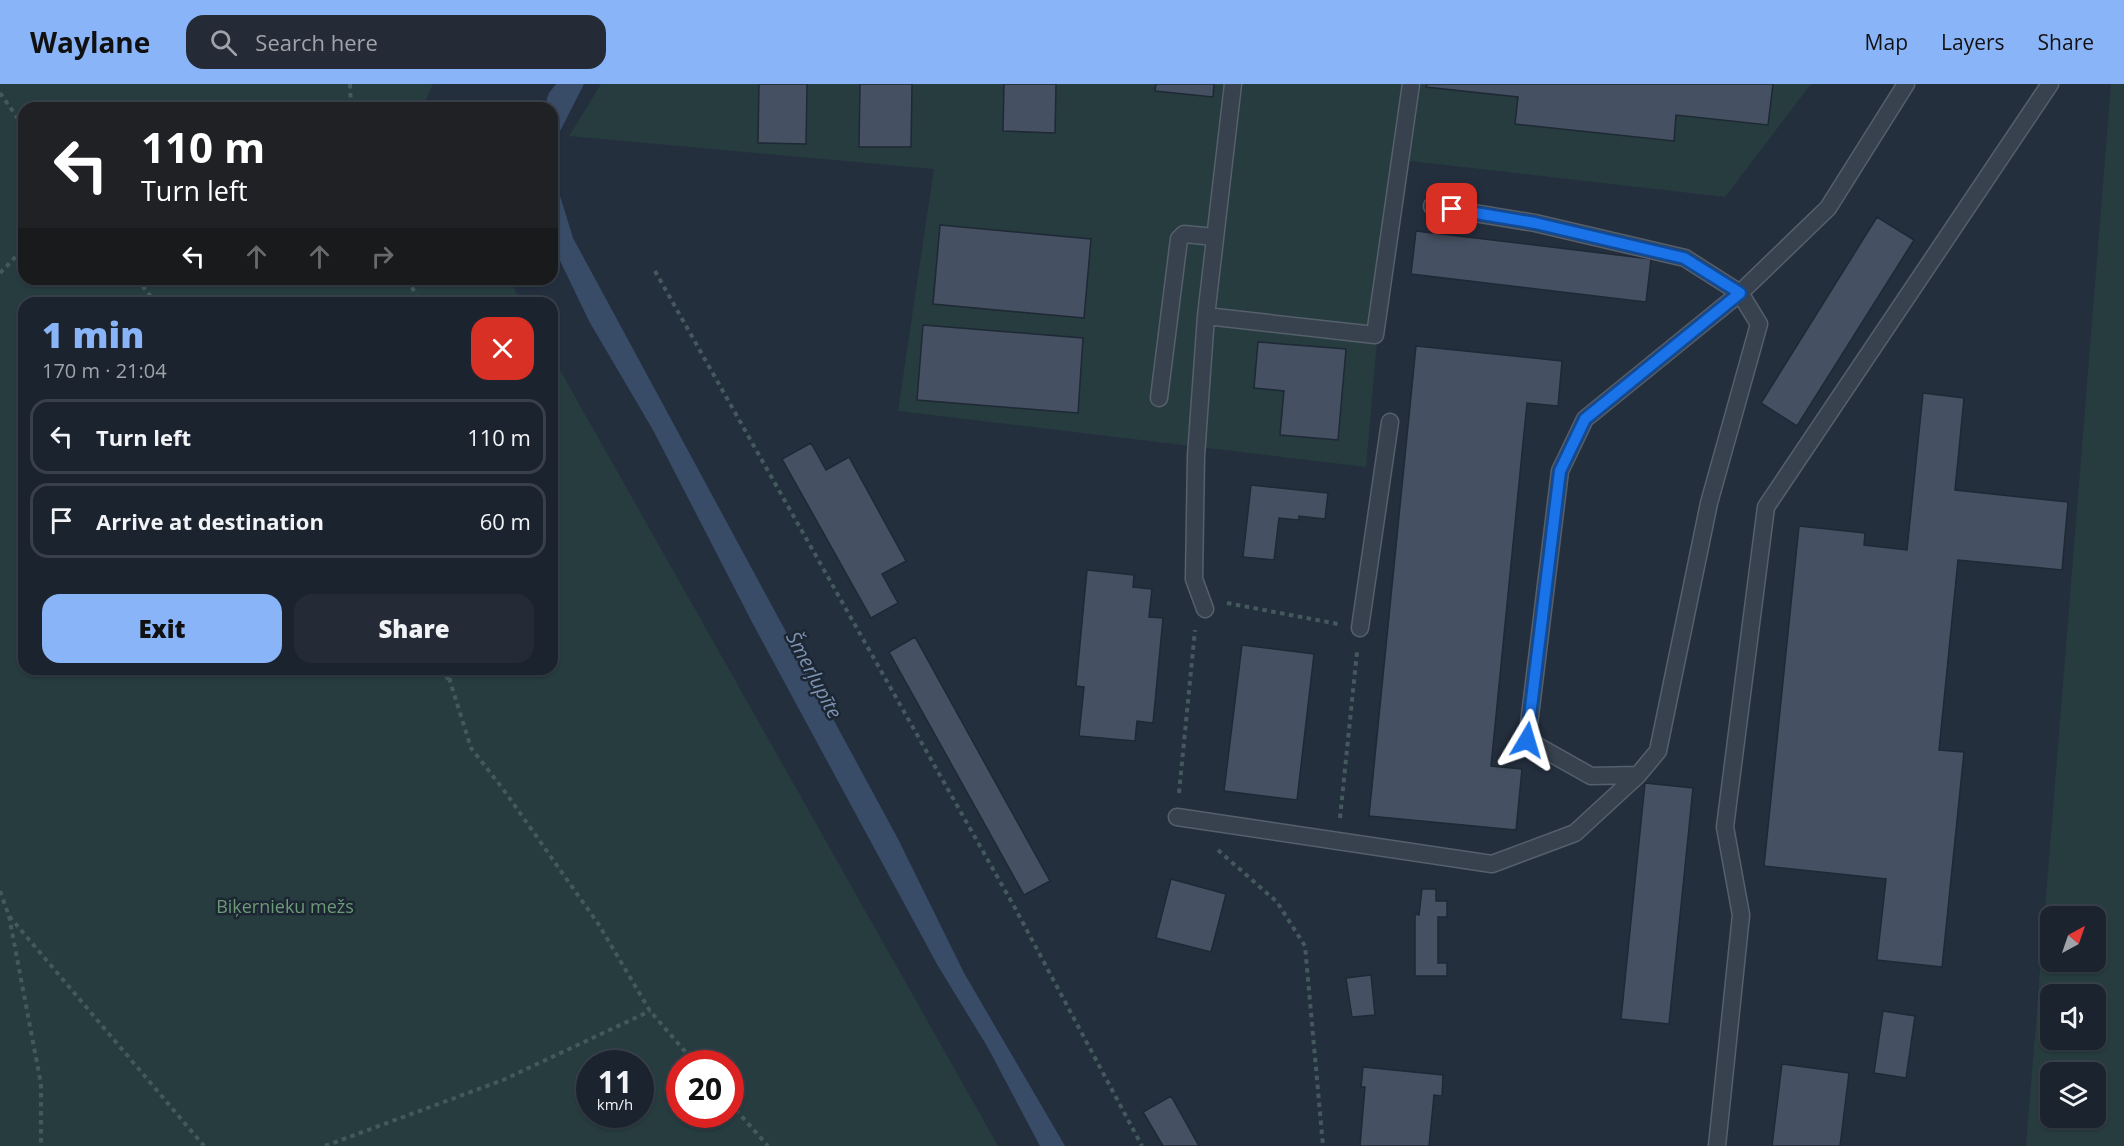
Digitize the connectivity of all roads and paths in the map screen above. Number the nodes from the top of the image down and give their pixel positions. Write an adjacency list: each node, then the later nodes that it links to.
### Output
1 (350, 84): 7 (path)
2 (1233, 84): 10 (lane)
3 (1411, 84): 17 (lane)
4 (1906, 84): 15 (lane)
5 (2050, 84): 40 (lane)
6 (0, 93): 8 (path)
7 (351, 102)
8 (18, 118)
9 (1432, 206): 15 (lane)
10 (1215, 237): 17 (lane); 18 (lane)
11 (18, 254): 13 (path)
12 (655, 272): 38 (path)
13 (0, 273)
14 (142, 285): 16 (path)
15 (1740, 293): 25 (lane); 25 (lane)
16 (151, 297)
17 (1206, 316): 20 (lane)
18 (1159, 398)
19 (1390, 422): 21 (lane)
20 (1205, 609): 21 (path); 26 (path)
21 (1360, 628): 27 (path)
22 (445, 675): 24 (path)
23 (450, 675): 24 (path)
24 (450, 681): 31 (path)
25 (1638, 775): 27 (lane)
26 (1177, 817): 27 (lane)
27 (1337, 840)
28 (1210, 844): 39 (path)
29 (0, 891): 30 (path)
30 (9, 916): 34 (path); 35 (path)
31 (650, 1011): 32 (path); 36 (path)
32 (684, 1050)
33 (744, 1119): 37 (path)
34 (41, 1146)
35 (204, 1146)
36 (325, 1146)
37 (768, 1146)
38 (1142, 1146)
39 (1323, 1146)
40 (1717, 1146)

